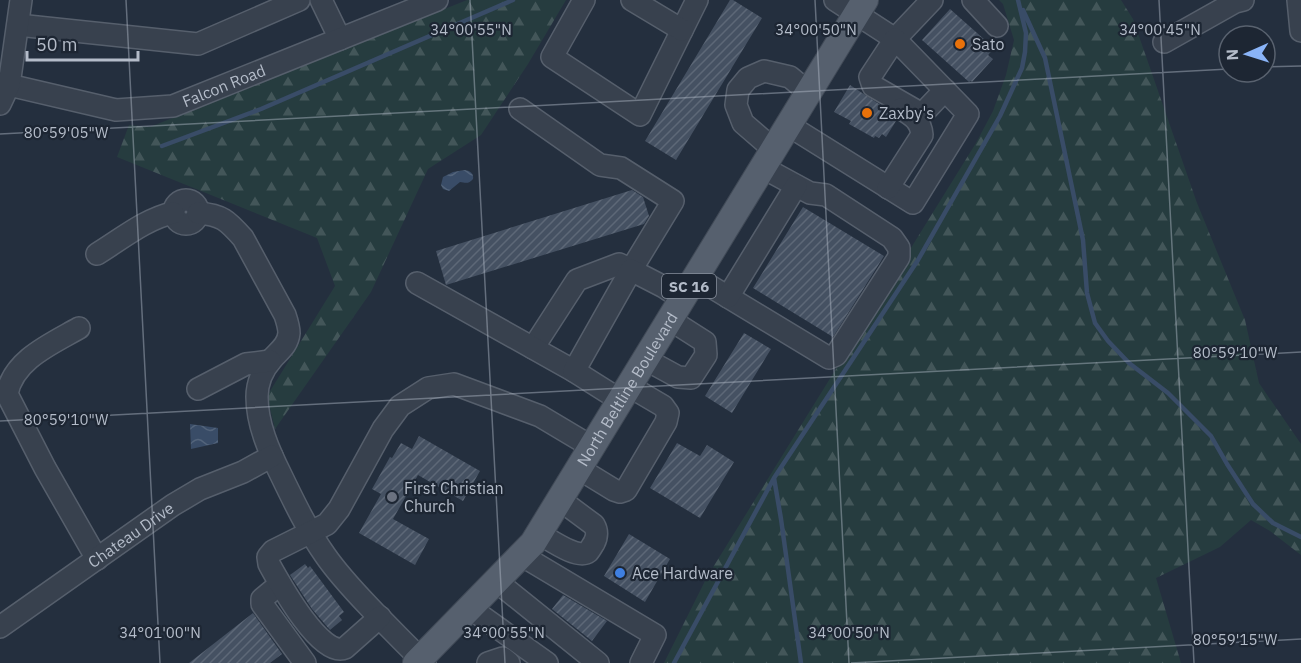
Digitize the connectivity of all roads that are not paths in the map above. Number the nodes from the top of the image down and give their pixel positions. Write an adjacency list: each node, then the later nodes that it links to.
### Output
1 (21, 0): 13 (street)
2 (299, 0): 13 (street)
3 (321, 0): 17 (street)
4 (437, 0): 17 (street, Falcon Road)
5 (584, 0): 15 (street)
6 (633, 0): 15 (street)
7 (697, 0): 15 (street)
8 (932, 0): 18 (street)
9 (973, 0): 14 (street)
10 (1243, 0): 19 (street)
11 (1298, 0): 16 (street)
12 (852, 5): 18 (street); 23 (main road, North Beltline Boulevard / SC 16)
13 (18, 25): 22 (street)
14 (997, 26)
15 (682, 30)
16 (1301, 31)
17 (340, 39): 22 (street, Falcon Road)
18 (895, 39): 20 (street); 21 (street)
19 (1164, 42)
20 (870, 77): 21 (street); 28 (street)
21 (945, 90): 28 (street)
22 (3, 91)
23 (808, 92): 25 (main road, North Beltline Boulevard / SC 16); 26 (street)
24 (520, 109): 30 (street)
25 (788, 125): 26 (main road, North Beltline Boulevard / SC 16); 28 (street)
26 (767, 158): 27 (street); 31 (main road, North Beltline Boulevard / SC 16)
27 (796, 186): 33 (street); 33 (street)
28 (888, 188)
29 (97, 254): 38 (street)
30 (631, 270): 34 (street); 36 (street); 39 (street)
31 (695, 277): 33 (street); 34 (main road, North Beltline Boulevard / SC 16)
32 (417, 283): 36 (street)
33 (728, 297)
34 (675, 309): 37 (main road, North Beltline Boulevard / SC 16); 37 (street)
35 (79, 328): 42 (street)
36 (533, 348): 39 (street)
37 (645, 358): 41 (main road, North Beltline Boulevard / SC 16)
38 (270, 361): 40 (street); 43 (street)
39 (574, 371): 41 (street)
40 (198, 389)
41 (624, 393): 44 (main road, North Beltline Boulevard / SC 16); 44 (street)
42 (4, 396): 49 (street)
43 (272, 456): 46 (street); 49 (street, Chateau Drive)
44 (585, 458): 45 (main road, North Beltline Boulevard / SC 16); 46 (street)
45 (559, 499): 47 (main road, North Beltline Boulevard / SC 16); 47 (street)
46 (310, 531): 51 (street); 53 (street)
47 (538, 533): 48 (main road, North Beltline Boulevard / SC 16)
48 (521, 555): 50 (main road, North Beltline Boulevard / SC 16); 61 (street)
49 (96, 559): 54 (street, Chateau Drive)
50 (496, 581): 52 (main road, North Beltline Boulevard / SC 16); 60 (street)
51 (280, 584): 53 (street); 56 (street)
52 (470, 608): 55 (main road, North Beltline Boulevard / SC 16); 59 (street)
53 (380, 617): 55 (street)
54 (0, 627)
55 (420, 662)
56 (305, 663)
57 (488, 663): 58 (street)
58 (509, 663)
59 (548, 663)
60 (598, 663)
61 (641, 663)

